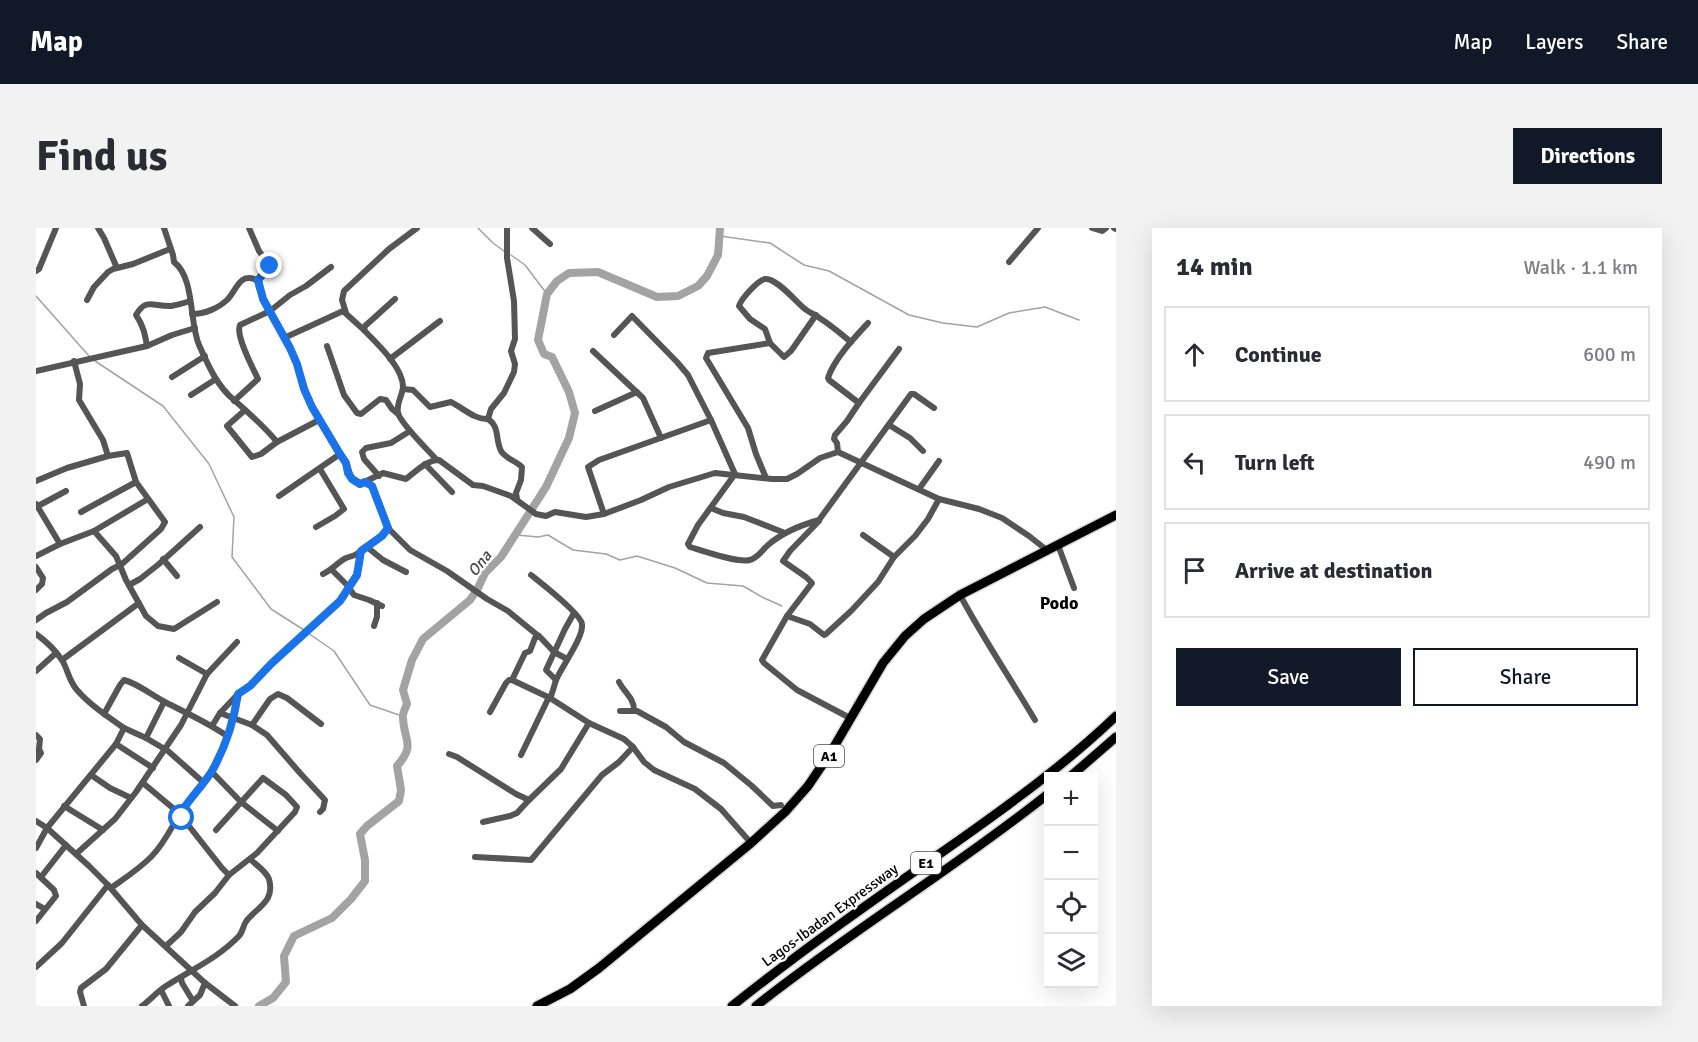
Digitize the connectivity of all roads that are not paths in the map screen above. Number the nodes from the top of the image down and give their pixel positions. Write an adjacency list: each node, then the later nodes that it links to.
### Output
1 (56, 228): 14 (street)
2 (98, 228): 17 (street)
3 (164, 228): 13 (street)
4 (249, 228): 19 (street)
5 (417, 228): 24 (street)
6 (507, 228): 54 (street)
7 (532, 228): 11 (street)
8 (1038, 228): 15 (street)
9 (1092, 228): 10 (street)
10 (1106, 228)
11 (550, 244)
12 (36, 249): 14 (street)
13 (170, 249): 17 (street); 22 (street)
14 (44, 254): 18 (street)
15 (1009, 262)
16 (332, 267): 23 (street)
17 (117, 268): 21 (street)
18 (36, 271)
19 (258, 280): 23 (street); 25 (street)
20 (395, 299): 30 (street)
21 (87, 300)
22 (190, 301): 25 (street); 35 (street)
23 (270, 311): 32 (street); 48 (street)
24 (346, 313): 30 (street); 32 (street)
25 (192, 314): 29 (street)
26 (816, 315): 33 (street); 34 (street); 34 (street)
27 (440, 321): 40 (street)
28 (868, 322): 33 (street)
29 (195, 328): 35 (street); 39 (street)
30 (364, 330): 40 (street)
31 (614, 335): 56 (street)
32 (284, 338): 55 (street)
33 (851, 342): 49 (street)
34 (770, 343): 72 (street)
35 (147, 346): 41 (street)
36 (327, 346): 53 (street)
37 (899, 349): 49 (street)
38 (593, 351): 46 (street)
39 (205, 356): 43 (street); 44 (street)
40 (390, 359): 45 (street)
41 (74, 361): 42 (street); 64 (street)
42 (36, 371)
43 (172, 377)
44 (216, 379): 47 (street); 48 (street)
45 (403, 389): 53 (street); 54 (street)
46 (637, 392): 52 (street); 59 (street)
47 (191, 395)
48 (234, 401): 51 (street)
49 (859, 404): 61 (street)
50 (934, 408): 57 (street)
51 (245, 410): 60 (street); 60 (street)
52 (595, 411)
53 (398, 414): 58 (street)
54 (488, 419): 83 (street)
55 (319, 420): 60 (street); 63 (street)
56 (711, 420): 59 (street); 70 (street)
57 (889, 424): 62 (street); 67 (street)
58 (410, 431): 65 (street); 71 (street)
59 (661, 438): 87 (street)
60 (277, 442)
61 (838, 452): 67 (street); 72 (street)
62 (923, 452)
63 (340, 454): 69 (street); 75 (street)
64 (108, 456): 73 (street); 74 (street)
65 (436, 459): 68 (street); 83 (street)
66 (939, 461): 77 (street)
67 (860, 463): 77 (street); 89 (street)
68 (425, 464): 71 (street); 79 (street)
69 (320, 469): 80 (street); 91 (street)
70 (735, 474): 72 (street); 85 (street); 87 (street)
71 (380, 475): 75 (street); 76 (street)
72 (766, 478)
73 (36, 482)
74 (136, 482): 81 (street); 86 (street)
75 (365, 482): 76 (street)
76 (372, 486): 92 (street)
77 (918, 489): 82 (street)
78 (66, 491): 84 (street)
79 (452, 492)
80 (279, 496)
81 (148, 499): 93 (street); 103 (street)
82 (939, 499): 99 (street); 101 (street)
83 (517, 500): 87 (street)
84 (37, 505): 96 (street)
85 (711, 508): 94 (street); 94 (street)
86 (81, 512)
87 (604, 514)
88 (1116, 515): 97 (highway, A1)
89 (819, 520): 94 (street); 118 (street)
90 (200, 526): 102 (street)
91 (316, 527)
92 (388, 528): 98 (street); 122 (street)
93 (94, 531): 96 (street); 103 (street)
94 (785, 533)
95 (863, 535): 101 (street)
96 (60, 544): 100 (street)
97 (1058, 545): 99 (highway, A1); 112 (street)
98 (364, 549): 105 (street); 106 (street); 111 (street)
99 (1048, 551): 114 (highway, A1)
100 (36, 556)
101 (894, 557): 118 (street)
102 (163, 559): 109 (street); 110 (street)
103 (120, 565): 110 (street); 119 (street)
104 (36, 567): 113 (street)
105 (332, 570): 107 (street); 111 (street)
106 (406, 572)
107 (323, 574)
108 (531, 575): 117 (street)
109 (177, 576)
110 (129, 585): 116 (street)
111 (348, 588): 120 (street); 134 (street)
112 (1074, 588)
113 (36, 590)
114 (960, 595): 145 (highway, A1); 146 (street)
115 (217, 602): 116 (street)
116 (139, 603): 128 (street)
117 (574, 613): 124 (street); 127 (street)
118 (787, 616): 145 (street)
119 (36, 620)
120 (374, 626)
121 (36, 634): 125 (street)
122 (539, 636): 124 (street); 131 (street)
123 (237, 642): 130 (street)
124 (554, 652): 127 (street); 132 (street)
125 (56, 653): 128 (street); 129 (street)
126 (179, 658): 130 (street)
127 (567, 659): 132 (street)
128 (62, 660): 142 (street)
129 (36, 671)
130 (207, 674): 139 (street)
131 (512, 680): 135 (street); 140 (street)
132 (556, 680): 135 (street)
133 (619, 682): 137 (street)
134 (238, 694): 141 (street); 144 (street)
135 (550, 697): 147 (street); 161 (street)
136 (164, 702): 139 (street); 142 (street); 155 (street)
137 (634, 710): 138 (street); 173 (street)
138 (620, 711)
139 (186, 712): 150 (street); 158 (street)
140 (490, 712)
141 (220, 713): 144 (street); 150 (street)
142 (104, 714): 151 (street)
143 (1116, 716): 208 (highway, Lagos-Ibadan Expressway / E1)
144 (233, 718): 149 (street); 153 (street)
145 (850, 718): 183 (highway, A1)
146 (1035, 720)
147 (589, 723): 157 (street); 171 (street)
148 (321, 724): 149 (street)
149 (252, 725): 175 (street)
150 (212, 726): 153 (street)
151 (124, 728): 155 (street); 156 (street)
152 (36, 735): 159 (street)
153 (226, 736): 164 (street)
154 (1116, 737): 165 (highway)
155 (146, 738): 158 (street)
156 (116, 744): 163 (street); 166 (street)
157 (633, 747): 183 (street); 187 (street)
158 (165, 750): 163 (street); 167 (street)
159 (37, 751): 162 (street)
160 (449, 754): 171 (street)
161 (521, 755)
162 (36, 760)
163 (153, 768): 168 (street)
164 (211, 771): 167 (street); 172 (street)
165 (1077, 772)
166 (91, 775): 170 (street); 174 (street)
167 (203, 782): 176 (street)
168 (142, 783): 170 (street); 176 (street)
169 (1044, 797): 209 (highway, Lagos-Ibadan Expressway / E1)
170 (131, 798): 180 (street)
171 (529, 800): 178 (street)
172 (240, 802): 181 (street); 182 (street); 182 (street)
173 (781, 805)
174 (64, 806): 179 (street); 180 (street)
175 (320, 812)
176 (179, 815): 190 (street); 191 (street)
177 (36, 821): 179 (street)
178 (483, 822)
179 (47, 828): 184 (street); 185 (street)
180 (103, 830): 186 (street)
181 (216, 830)
182 (278, 831): 188 (street)
183 (751, 843): 207 (highway, A1)
184 (66, 845): 186 (street); 189 (street)
185 (36, 848)
186 (76, 854): 191 (street)
187 (475, 856)
188 (250, 859): 190 (street); 198 (street)
189 (39, 875): 193 (street)
190 (229, 875): 196 (street)
191 (110, 886): 195 (street); 197 (street)
192 (36, 904): 193 (street)
193 (45, 909): 194 (street)
194 (36, 921)
195 (142, 925): 196 (street); 203 (street)
196 (166, 946): 198 (street)
197 (36, 967)
198 (193, 972): 199 (street); 200 (street)
199 (181, 978): 201 (street); 202 (street)
200 (205, 983): 202 (street); 206 (street)
201 (161, 990): 204 (street); 205 (street)
202 (191, 1004)
203 (84, 1006)
204 (142, 1006)
205 (169, 1006)
206 (235, 1006)
207 (537, 1006)
208 (732, 1006)
209 (756, 1006)

